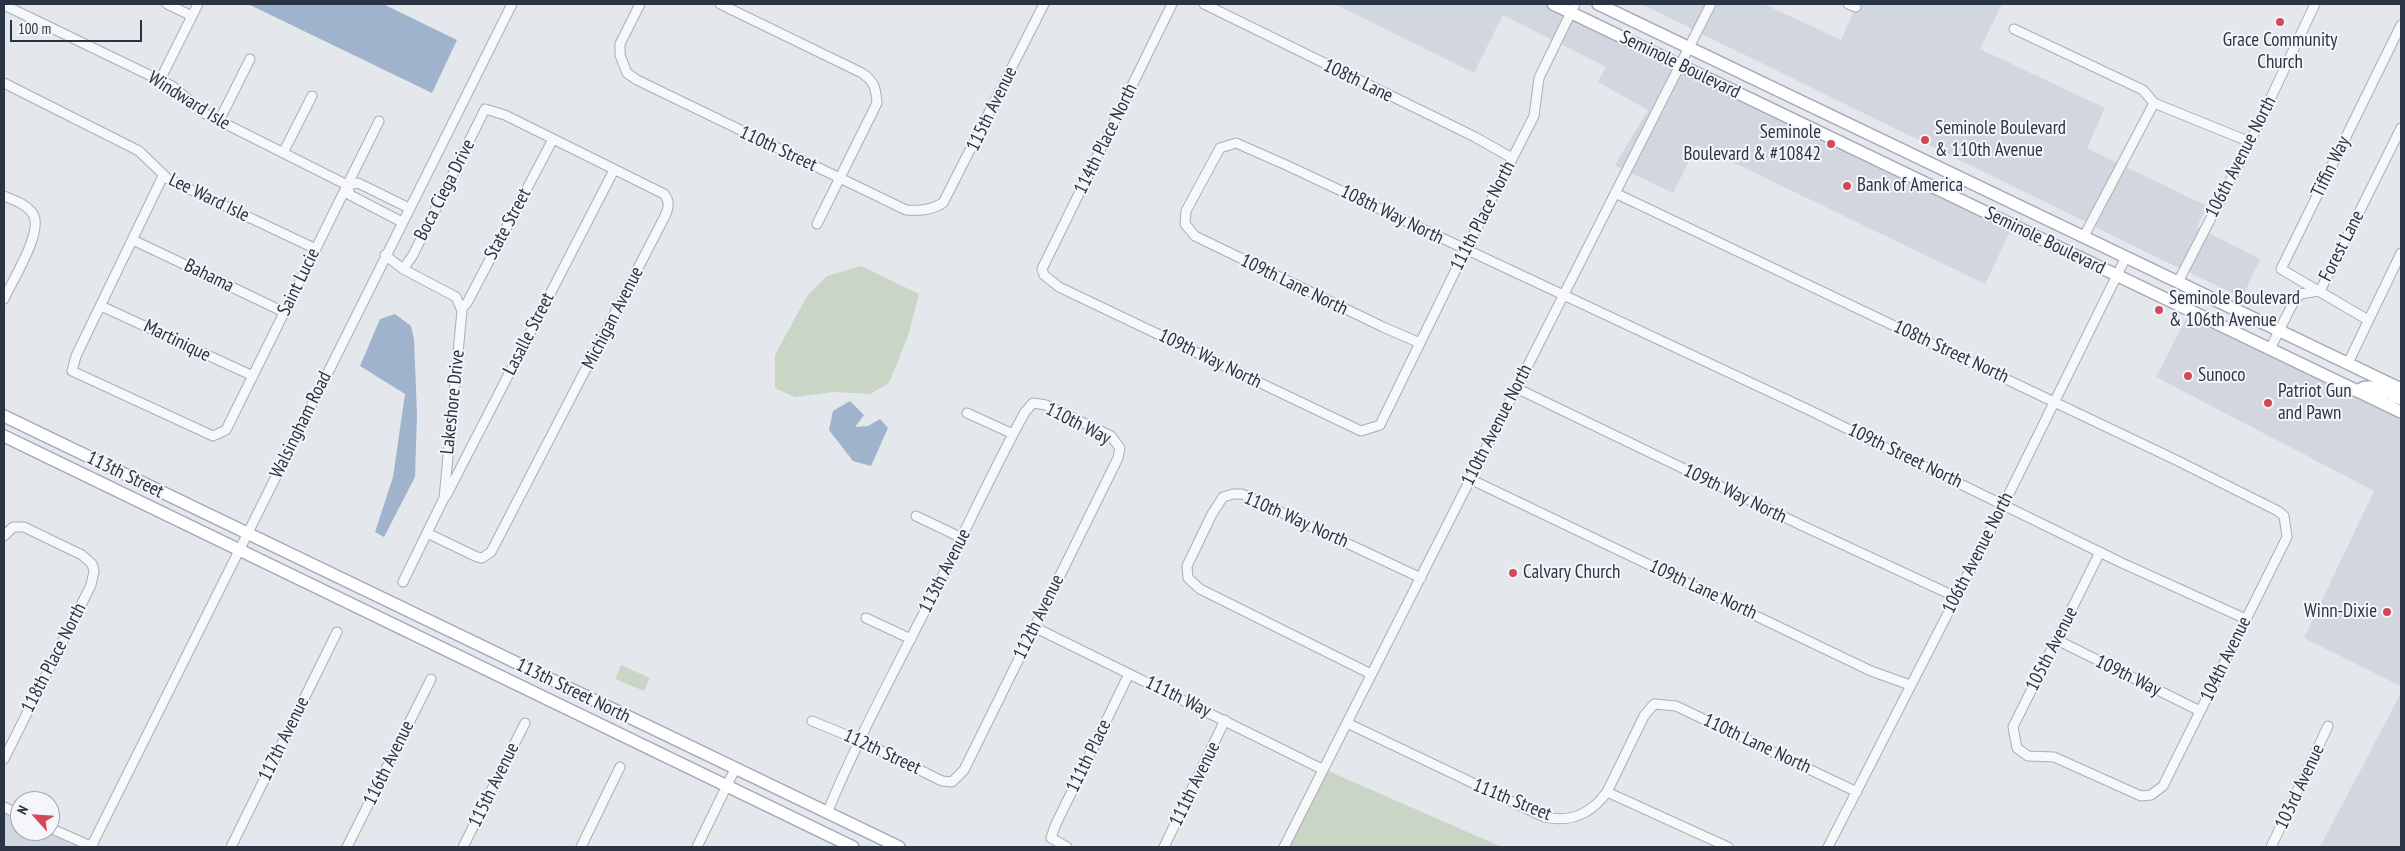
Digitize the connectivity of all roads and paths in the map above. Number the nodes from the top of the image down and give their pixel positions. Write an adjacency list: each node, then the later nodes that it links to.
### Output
1 (167, 4): 15 (street)
2 (198, 4): 15 (street)
3 (512, 4): 39 (street, Walsingham Road)
4 (640, 4): 35 (street, 110th Street)
5 (720, 4): 35 (street)
6 (1044, 4): 40 (street, 115th Avenue)
7 (1172, 4): 52 (street, 114th Place North)
8 (1204, 4): 32 (street, 108th Lane)
9 (1553, 4): 14 (main road, Seminole Boulevard)
10 (1598, 4): 18 (main road, Seminole Boulevard)
11 (1711, 4): 18 (street, 110th Avenue North)
12 (2315, 4): 30 (street, 106th Avenue North)
13 (4, 5): 21 (street, Windward Isle)
14 (1573, 8): 20 (main road, Seminole Boulevard); 32 (street, 111th Place North)
15 (192, 16): 21 (street)
16 (2401, 25): 55 (street, Tiffin Way)
17 (2014, 29): 24 (street)
18 (1689, 48): 20 (street, 110th Avenue North); 44 (main road, Seminole Boulevard)
19 (250, 59): 26 (street)
20 (1680, 65): 37 (street, 110th Avenue North); 53 (main road, Seminole Boulevard)
21 (160, 80): 26 (street, Windward Isle)
22 (4, 83): 34 (street, Lee Ward Isle)
23 (312, 96): 31 (street)
24 (2154, 103): 30 (street); 44 (street, Seminole Boulevard)
25 (485, 109): 29 (street, Michigan Avenue); 51 (street, Boca Ciega Drive)
26 (219, 121): 31 (street, Windward Isle)
27 (379, 121): 36 (street, Saint Lucie)
28 (2401, 128): 55 (street, Forest Lane)
29 (553, 139): 33 (street, Michigan Avenue); 59 (street, State Street)
30 (2250, 142): 54 (street, 106th Avenue North)
31 (283, 153): 36 (street, Windward Isle)
32 (1512, 158): 47 (street, 111th Place North)
33 (614, 170): 81 (street, Lasalle Street); 85 (street, Michigan Avenue)
34 (163, 176): 45 (street); 46 (street, Lee Ward Isle)
35 (841, 178): 40 (street, 110th Street); 43 (street)
36 (347, 185): 39 (street); 42 (street); 46 (street, Saint Lucie)
37 (1615, 193): 56 (street, 110th Avenue North); 71 (street, 108th Street North)
38 (4, 196): 57 (street)
39 (409, 208): 42 (street, Walsingham Road)
40 (934, 209)
41 (1186, 211): 47 (street, 108th Way North); 63 (street, 109th Lane North)
42 (402, 222): 49 (street, Walsingham Road)
43 (817, 224)
44 (2084, 236): 50 (main road, Seminole Boulevard)
45 (133, 240): 58 (street); 60 (street, Bahama)
46 (316, 249): 60 (street, Saint Lucie)
47 (1464, 251): 56 (street, 108th Way North); 63 (street, 111th Place North)
48 (2401, 253): 61 (street)
49 (385, 255): 51 (street); 86 (street, Walsingham Road)
50 (2126, 257): 53 (street, 106th Avenue North); 54 (main road, Seminole Boulevard)
51 (403, 269): 59 (street)
52 (1044, 275): 76 (street, 109th Way North)
53 (2117, 275): 64 (main road, Seminole Boulevard); 71 (street, 106th Avenue North)
54 (2178, 282): 62 (main road, Seminole Boulevard)
55 (2320, 291): 61 (street); 62 (street, Forest Lane)
56 (1562, 294): 67 (street, 110th Avenue North); 82 (street, 109th Street North)
57 (4, 299)
58 (101, 306): 66 (street, Martinique); 66 (street, Saint Lucie)
59 (462, 308): 81 (street, Lakeshore Drive)
60 (284, 312): 66 (street, Saint Lucie)
61 (2368, 320): 65 (street)
62 (2279, 331): 64 (street, Forest Lane); 65 (main road, Seminole Boulevard)
63 (1420, 343): 76 (street, 111th Place North)
64 (2270, 349): 69 (main road, Seminole Boulevard)
65 (2348, 363): 68 (main road, Seminole Boulevard)
66 (253, 376)
67 (1516, 388): 80 (street, 110th Avenue North); 93 (street, 109th Way North)
68 (2401, 389)
69 (2357, 391): 70 (main road); 73 (main road, Seminole Boulevard)
70 (2401, 399)
71 (2055, 402): 82 (street, 106th Avenue North); 84 (street, 108th Street North)
72 (1033, 403): 77 (street, 113th Avenue); 79 (street, 110th Way)
73 (2401, 412)
74 (967, 413): 77 (street)
75 (4, 416): 86 (main road, 113th Street)
76 (1380, 424)
77 (1013, 434): 88 (street, 113th Avenue)
78 (4, 436): 89 (main road, 113th Street)
79 (1120, 448): 96 (street, 112th Avenue)
80 (1470, 479): 91 (street, 110th Avenue North); 103 (street, 109th Lane North)
81 (444, 498): 85 (street, Lakeshore Drive)
82 (2004, 504): 90 (street, 109th Street North); 93 (street, 106th Avenue North)
83 (916, 516): 88 (street)
84 (2284, 516): 95 (street, 104th Avenue)
85 (427, 533): 92 (street, Lakeshore Drive)
86 (247, 534): 89 (street, Walsingham Road); 114 (main road, 113th Street North)
87 (4, 536): 112 (street, 118th Place North)
88 (962, 538): 98 (street, 113th Avenue)
89 (239, 550): 117 (main road, 113th Street North); 123 (street, Walsingham Road)
90 (2100, 552): 95 (street, 109th Street North); 99 (street, 105th Avenue)
91 (1421, 578): 101 (street, 110th Avenue North); 101 (street, 110th Way North)
92 (403, 582)
93 (1956, 597): 103 (street, 106th Avenue North)
94 (866, 618): 98 (street)
95 (2246, 620): 105 (street, 104th Avenue)
96 (1034, 627): 100 (street, 111th Way); 116 (street, 112th Avenue)
97 (337, 632): 124 (street, 117th Avenue)
98 (910, 639): 111 (street, 113th Avenue)
99 (2057, 640): 105 (street, 109th Way); 120 (street, 105th Avenue)
100 (1129, 674): 106 (street, 111th Way); 131 (street, 111th Place)
101 (1371, 674): 109 (street, 110th Avenue North)
102 (431, 679): 125 (street, 116th Avenue)
103 (1910, 685): 119 (street, 106th Avenue North)
104 (1654, 704): 118 (street, 111th Street); 119 (street, 110th Lane North)
105 (2200, 711): 120 (street, 104th Avenue)
106 (1225, 720): 115 (street, 111th Way); 132 (street, 111th Avenue)
107 (812, 721): 111 (street, 112th Street)
108 (524, 723): 126 (street, 115th Avenue)
109 (1347, 723): 115 (street, 110th Avenue North); 118 (street, 111th Street)
110 (2328, 726): 136 (street, 103rd Avenue)
111 (861, 741): 116 (street, 112th Street); 121 (street, 113th Avenue)
112 (4, 759)
113 (620, 767): 127 (street)
114 (735, 769): 117 (street); 121 (main road, 113th Street North)
115 (1322, 769): 133 (street, 110th Avenue North)
116 (952, 782)
117 (727, 786): 128 (street); 129 (main road, 113th Street North)
118 (1607, 792): 134 (street)
119 (1857, 792): 135 (street, 106th Avenue North)
120 (2152, 795)
121 (827, 812): 130 (main road, 113th Street North)
122 (60, 833): 123 (street)
123 (92, 847)
124 (231, 847)
125 (347, 847)
126 (462, 847)
127 (581, 847)
128 (697, 847)
129 (853, 847)
130 (899, 847)
131 (1067, 847)
132 (1164, 847)
133 (1284, 847)
134 (1728, 847)
135 (1828, 847)
136 (2271, 847)

